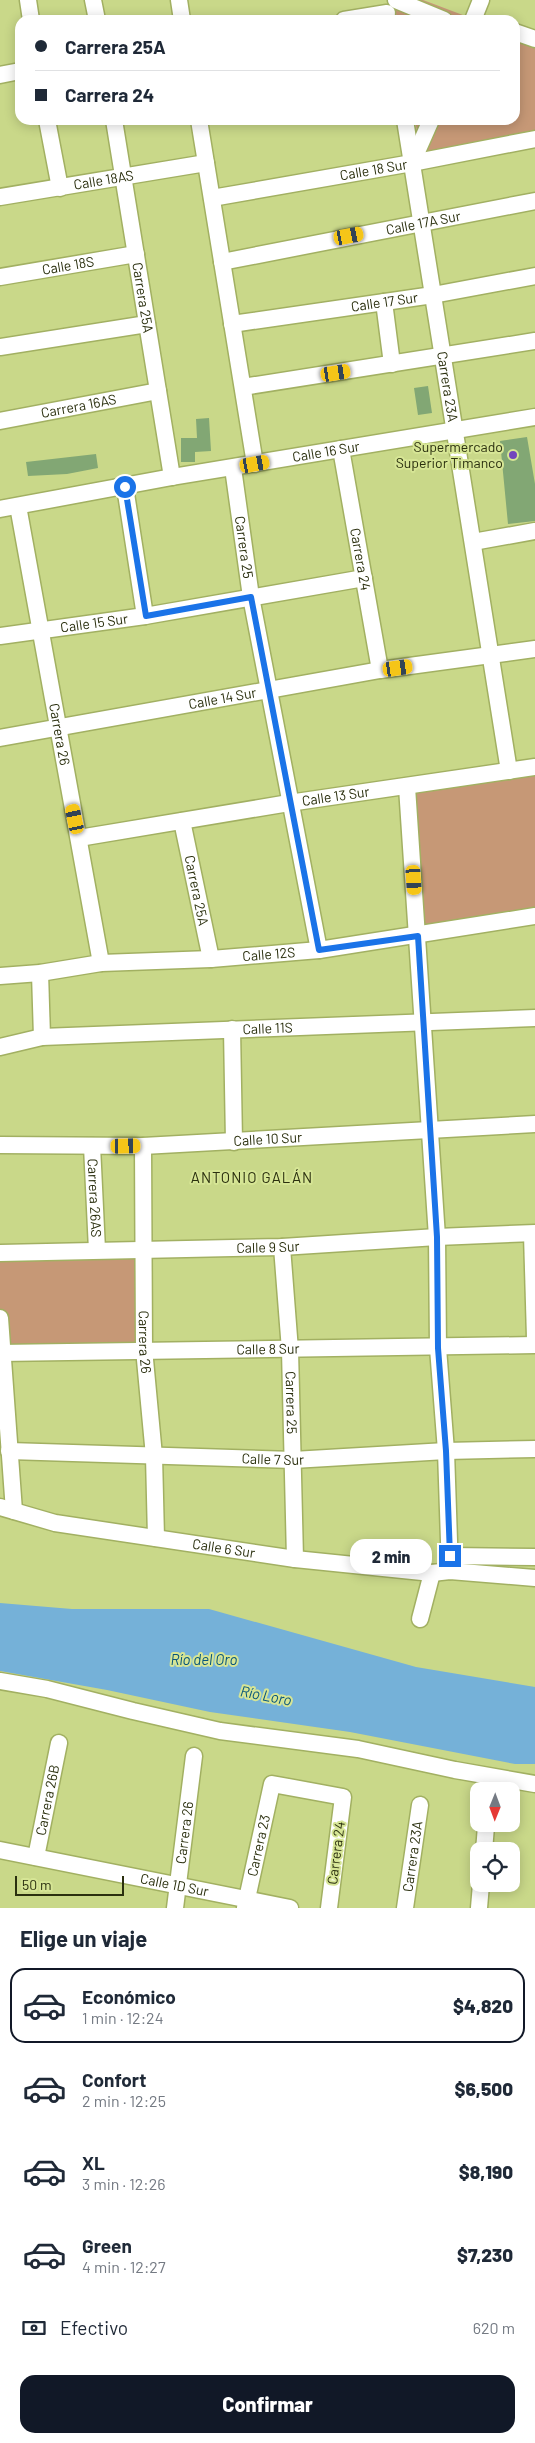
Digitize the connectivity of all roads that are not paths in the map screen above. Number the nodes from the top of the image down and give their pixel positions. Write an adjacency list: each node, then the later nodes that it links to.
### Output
1 (28, 0): 6 (street)
2 (93, 0): 7 (street)
3 (179, 0): 8 (street)
4 (481, 0): 11 (street)
5 (389, 8): 9 (street); 10 (street)
6 (30, 15)
7 (95, 15)
8 (181, 15)
9 (363, 15)
10 (421, 15)
11 (478, 15)
12 (520, 34): 13 (street)
13 (535, 40)
14 (15, 73): 15 (street)
15 (0, 75)
16 (48, 125): 25 (street)
17 (115, 125): 24 (street, Carrera 25A)
18 (200, 125): 22 (street)
19 (406, 125): 23 (street, Carrera 23A)
20 (429, 125): 23 (street)
21 (535, 139): 23 (street, Calle 18 Sur)
22 (206, 163): 24 (street, Calle 18AS); 27 (street)
23 (412, 163): 27 (street, Calle 18 Sur); 29 (street, Carrera 23A)
24 (123, 176): 25 (street, Calle 18AS); 30 (street, Carrera 25A)
25 (60, 188): 26 (street, Calle 18AS)
26 (0, 197)
27 (212, 198): 31 (street)
28 (535, 201): 29 (street, Calle 17A Sur)
29 (422, 222): 31 (street, Calle 17A Sur); 34 (street, Carrera 23A)
30 (136, 254): 33 (street, Calle 18S); 36 (street, Carrera 25A)
31 (222, 262): 37 (street)
32 (535, 276): 34 (street, Calle 17 Sur)
33 (0, 277)
34 (434, 295): 35 (street, Calle 17 Sur); 40 (street, Carrera 23A)
35 (384, 302): 37 (street, Calle 17 Sur); 41 (street)
36 (147, 324): 39 (street); 43 (street, Carrera 25A)
37 (232, 324): 42 (street)
38 (535, 341): 40 (street)
39 (0, 347)
40 (443, 357): 41 (street); 46 (street, Carrera 23A)
41 (392, 364): 42 (street)
42 (243, 387): 48 (street)
43 (158, 391): 45 (street, Carrera 16AS); 50 (street, Carrera 25A)
44 (535, 417): 46 (street, Calle 16 Sur)
45 (0, 421)
46 (455, 431): 47 (street, Calle 16 Sur); 55 (street, Carrera 23A)
47 (341, 449): 48 (street, Calle 16 Sur); 56 (street, Carrera 24)
48 (255, 464): 49 (street, Calle 16 Sur)
49 (233, 468): 50 (street, Calle 16 Sur); 57 (street, Carrera 25)
50 (172, 477): 51 (street, Calle 16 Sur)
51 (125, 487): 52 (street, Calle 16 Sur); 58 (street)
52 (18, 506): 53 (street, Calle 16 Sur); 59 (street, Carrera 26)
53 (0, 509)
54 (535, 532): 55 (street)
55 (473, 542): 62 (street, Carrera 23A)
56 (364, 578): 57 (street, Calle 15 Sur); 63 (street, Carrera 24)
57 (251, 597): 58 (street, Calle 15 Sur); 64 (street, Carrera 25)
58 (146, 616): 59 (street, Calle 15 Sur)
59 (40, 629): 60 (street, Calle 15 Sur); 65 (street, Carrera 26)
60 (0, 636)
61 (535, 648): 62 (street, Calle 14 Sur)
62 (491, 656): 63 (street, Calle 14 Sur); 68 (street, Carrera 23A)
63 (380, 670): 64 (street, Calle 14 Sur)
64 (269, 692): 65 (street, Calle 14 Sur); 70 (street, Carrera 25)
65 (56, 728): 66 (street, Calle 14 Sur); 72 (street, Carrera 26)
66 (0, 738)
67 (535, 767): 68 (street, Calle 13 Sur)
68 (509, 771): 69 (street, Calle 13 Sur)
69 (407, 787): 70 (street, Calle 13 Sur); 74 (street)
70 (289, 803): 71 (street, Calle 13 Sur); 75 (street, Carrera 25)
71 (182, 821): 72 (street, Calle 13 Sur); 76 (street, Carrera 25A)
72 (78, 838): 77 (street, Carrera 26)
73 (535, 916): 74 (street, Calle 12S)
74 (418, 936): 75 (street, Calle 12S); 81 (street)
75 (319, 950): 76 (street, Calle 12S)
76 (211, 959): 77 (street, Calle 12S)
77 (101, 963): 78 (street, Calle 12S)
78 (40, 973): 79 (street, Calle 12S); 83 (street)
79 (0, 976)
80 (535, 1018): 81 (street, Calle 11S)
81 (423, 1023): 82 (street, Calle 11S); 86 (street)
82 (232, 1029): 83 (street, Calle 11S); 87 (street)
83 (42, 1037): 84 (street, Calle 11S)
84 (0, 1047)
85 (535, 1124): 86 (street, Calle 10 Sur)
86 (430, 1130): 87 (street, Calle 10 Sur); 92 (street)
87 (234, 1142): 90 (street, Calle 10 Sur)
88 (0, 1145): 89 (street, Calle 10 Sur)
89 (92, 1146): 90 (street, Calle 10 Sur); 95 (street, Carrera 26AS)
90 (144, 1146): 94 (street, Carrera 26)
91 (534, 1233): 92 (street, Calle 9 Sur); 98 (street)
92 (437, 1237): 93 (street, Calle 9 Sur); 100 (street)
93 (282, 1247): 94 (street, Calle 9 Sur); 102 (street, Carrera 25)
94 (143, 1249): 95 (street, Calle 9 Sur); 101 (street, Carrera 26)
95 (97, 1250): 96 (street, Calle 9 Sur)
96 (0, 1253)
97 (0, 1318): 103 (street)
98 (535, 1338)
99 (535, 1345): 100 (street, Calle 8 Sur)
100 (438, 1348): 102 (street, Calle 8 Sur); 106 (street)
101 (144, 1349): 102 (street, Calle 8 Sur); 103 (street, Calle 8 Sur); 107 (street, Carrera 26)
102 (290, 1350): 108 (street, Carrera 25)
103 (1, 1353): 105 (street)
104 (535, 1449): 106 (street, Calle 7 Sur)
105 (9, 1450): 107 (street, Calle 7 Sur); 109 (street)
106 (446, 1451): 108 (street, Calle 7 Sur); 113 (street)
107 (154, 1456): 108 (street, Calle 7 Sur); 110 (street, Carrera 26)
108 (293, 1460): 112 (street, Carrera 25)
109 (7, 1509): 110 (street, Calle 6 Sur)
110 (156, 1538): 112 (street, Calle 6 Sur)
111 (535, 1558): 113 (street, Calle 6 Sur)
112 (295, 1559): 114 (street, Calle 6 Sur)
113 (450, 1564): 114 (street, Calle 6 Sur); 115 (street)
114 (432, 1573): 116 (street)
115 (535, 1578)
116 (420, 1619)
117 (0, 1682): 120 (street)
118 (59, 1743): 124 (street, Carrera 26B)
119 (194, 1756): 125 (street, Carrera 26)
120 (535, 1784)
121 (343, 1797): 127 (street, Carrera 23); 130 (street, Carrera 24)
122 (420, 1805): 131 (street, Carrera 23A)
123 (0, 1850): 124 (street, Calle 1D Sur)
124 (36, 1857): 125 (street, Calle 1D Sur)
125 (180, 1886): 127 (street, Calle 1D Sur); 128 (street, Carrera 26)
126 (480, 1892): 132 (street)
127 (246, 1903): 129 (street, Calle 1D Sur)
128 (175, 1908)
129 (290, 1908)
130 (329, 1908)
131 (405, 1908)
132 (479, 1908)

